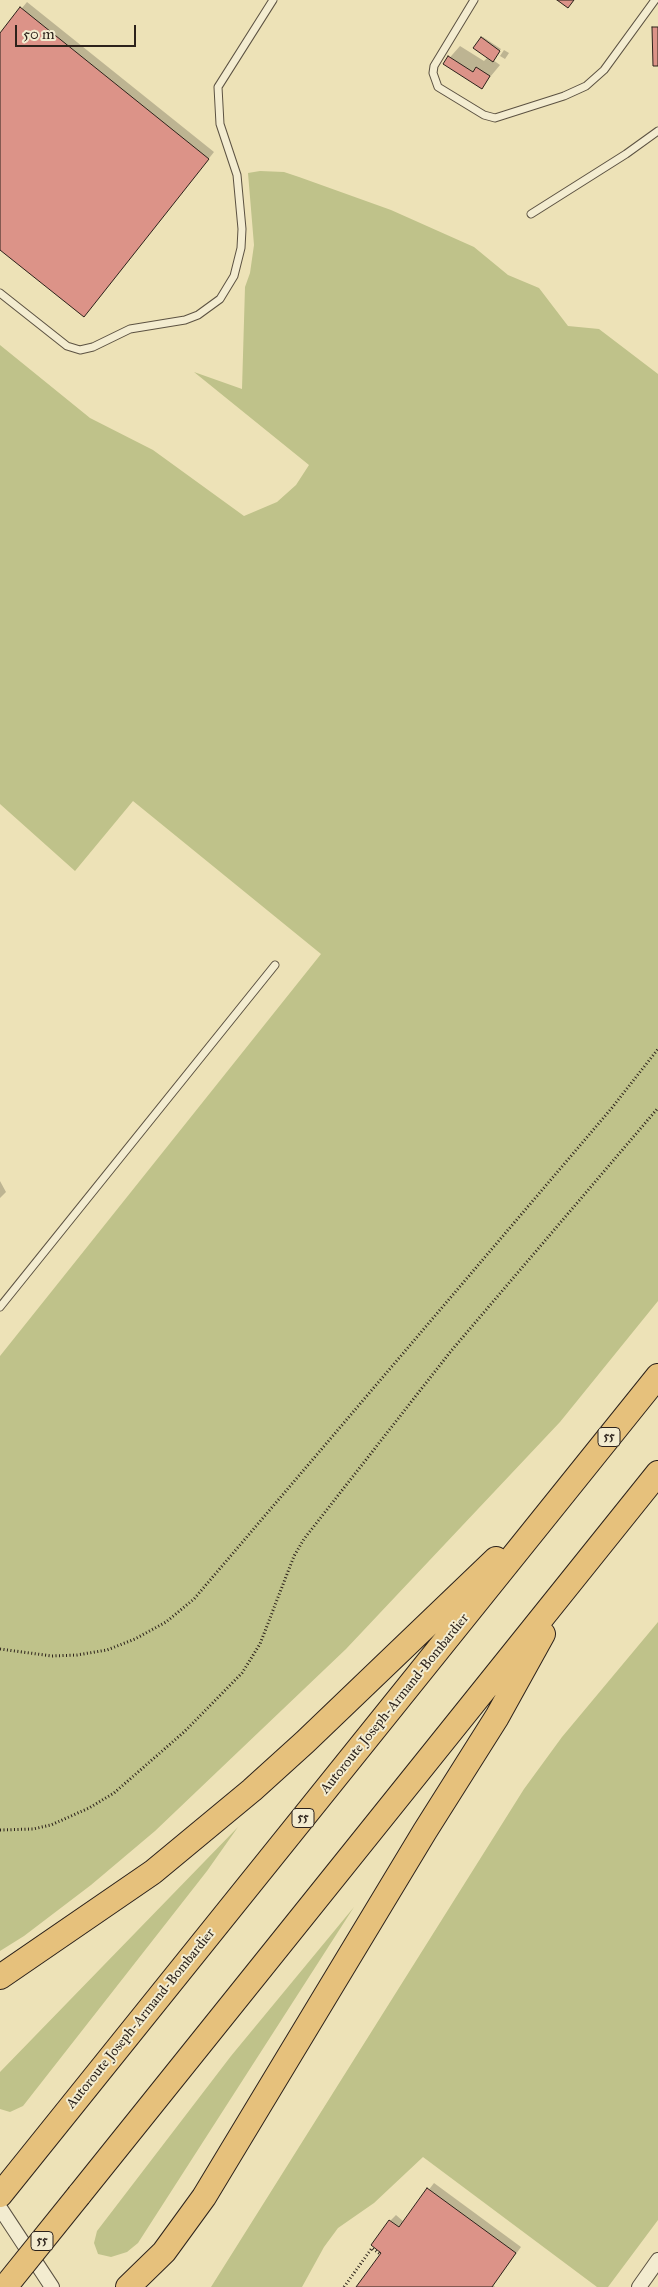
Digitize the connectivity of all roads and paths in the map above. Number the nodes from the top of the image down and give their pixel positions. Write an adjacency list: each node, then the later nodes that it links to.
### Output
1 (273, 0): 6 (lane)
2 (474, 0): 3 (lane)
3 (655, 0)
4 (658, 131): 5 (lane)
5 (531, 214)
6 (0, 293)
7 (275, 965): 10 (lane)
8 (658, 1050): 15 (path)
9 (658, 1108): 16 (path)
10 (0, 1307)
11 (658, 1376): 13 (highway, Autoroute Joseph-Armand-Bombardier / 55)
12 (658, 1473): 14 (highway, 55)
13 (561, 1497): 17 (highway); 18 (highway, Autoroute Joseph-Armand-Bombardier / 55)
14 (579, 1571): 22 (highway, 55, bridge); 24 (highway)
15 (0, 1649)
16 (0, 1830)
17 (0, 1977)
18 (0, 2195)
19 (0, 2208): 23 (street)
20 (380, 2254): 25 (path)
21 (658, 2260): 26 (street)
22 (5, 2287)
23 (52, 2287)
24 (128, 2287)
25 (344, 2287)
26 (638, 2287)

